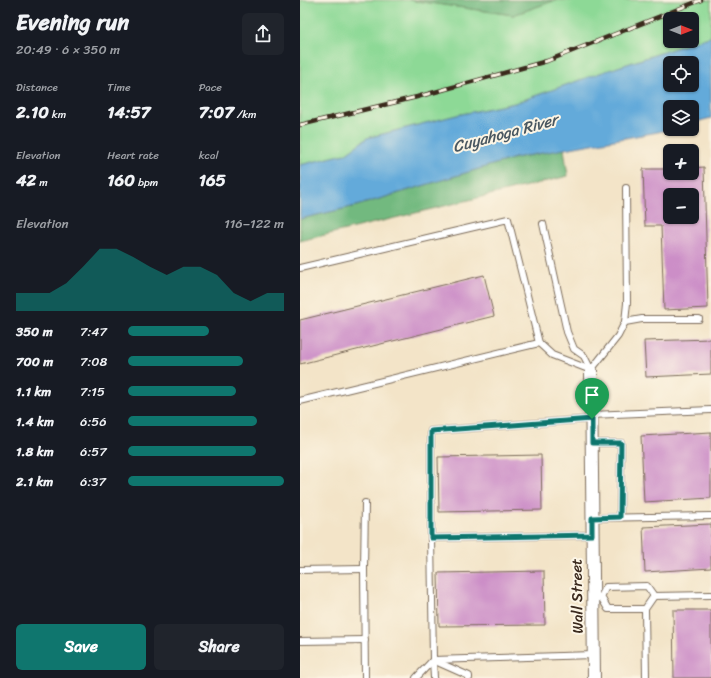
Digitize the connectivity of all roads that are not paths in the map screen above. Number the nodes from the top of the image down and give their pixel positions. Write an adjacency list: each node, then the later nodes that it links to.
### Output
1 (626, 188): 5 (lane)
2 (543, 224): 7 (lane)
3 (300, 268): 6 (lane)
4 (699, 319): 5 (lane)
5 (625, 322): 7 (lane)
6 (539, 342): 7 (lane); 8 (lane)
7 (591, 370): 10 (street, Wall Street)
8 (300, 401)
9 (711, 410): 10 (lane)
10 (592, 417): 11 (street, Wall Street); 17 (lane)
11 (592, 443): 14 (lane); 15 (street, Wall Street)
12 (365, 503): 18 (lane)
13 (711, 516): 14 (lane)
14 (620, 517): 15 (lane)
15 (592, 518): 16 (street, Wall Street)
16 (592, 535): 17 (lane); 22 (street, Wall Street)
17 (431, 538): 27 (lane)
18 (364, 569): 19 (lane); 25 (lane)
19 (300, 570)
20 (654, 596): 21 (lane); 22 (lane); 23 (lane)
21 (711, 596)
22 (597, 597): 23 (lane); 26 (street, Wall Street)
23 (645, 609): 33 (lane)
24 (300, 640): 25 (lane)
25 (365, 640): 28 (lane)
26 (594, 655): 27 (lane); 32 (street, Wall Street)
27 (433, 660): 29 (lane); 30 (lane); 31 (lane)
28 (365, 678)
29 (416, 678)
30 (434, 678)
31 (468, 678)
32 (594, 678)
33 (646, 678)

